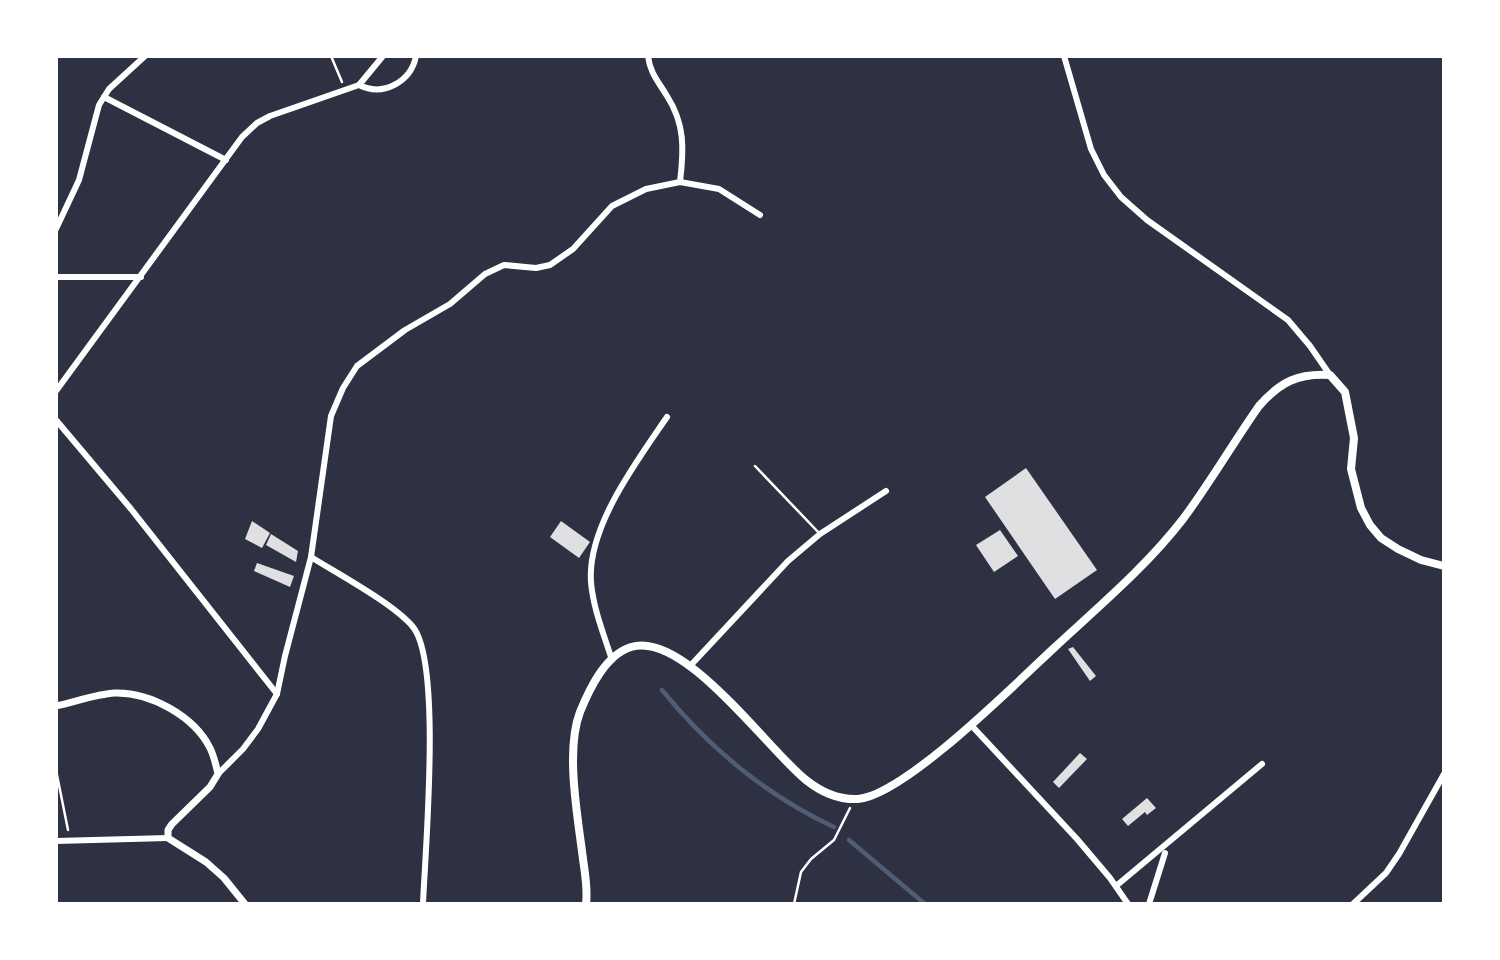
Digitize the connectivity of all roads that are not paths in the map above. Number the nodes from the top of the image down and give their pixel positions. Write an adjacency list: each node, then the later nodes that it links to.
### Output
1 (145, 56): 7 (street)
2 (383, 56): 6 (street)
3 (416, 56): 6 (street)
4 (648, 56): 9 (street)
5 (1064, 56): 14 (street)
6 (359, 85): 8 (street)
7 (104, 97): 8 (street); 11 (street)
8 (226, 160): 13 (street)
9 (680, 182): 10 (street); 21 (street)
10 (760, 215)
11 (56, 229)
12 (56, 277): 13 (street)
13 (141, 277): 15 (street)
14 (1330, 375): 22 (main road); 27 (main road)
15 (56, 391)
16 (667, 417): 23 (street)
17 (56, 420): 25 (street)
18 (755, 466): 20 (lane)
19 (887, 491): 20 (street)
20 (820, 534): 24 (street)
21 (311, 557): 25 (street); 36 (street)
22 (1444, 566)
23 (612, 660): 24 (main road); 37 (main road)
24 (691, 665): 27 (main road)
25 (277, 694): 29 (street)
26 (56, 706): 29 (street)
27 (971, 725): 34 (street)
28 (1262, 764): 34 (street)
29 (218, 774): 31 (street)
30 (1444, 774): 40 (street)
31 (169, 838): 32 (street); 35 (street)
32 (56, 841)
33 (1165, 853): 39 (street)
34 (1116, 886): 38 (street)
35 (245, 904)
36 (423, 904)
37 (586, 904)
38 (1128, 904)
39 (1149, 904)
40 (1353, 904)

